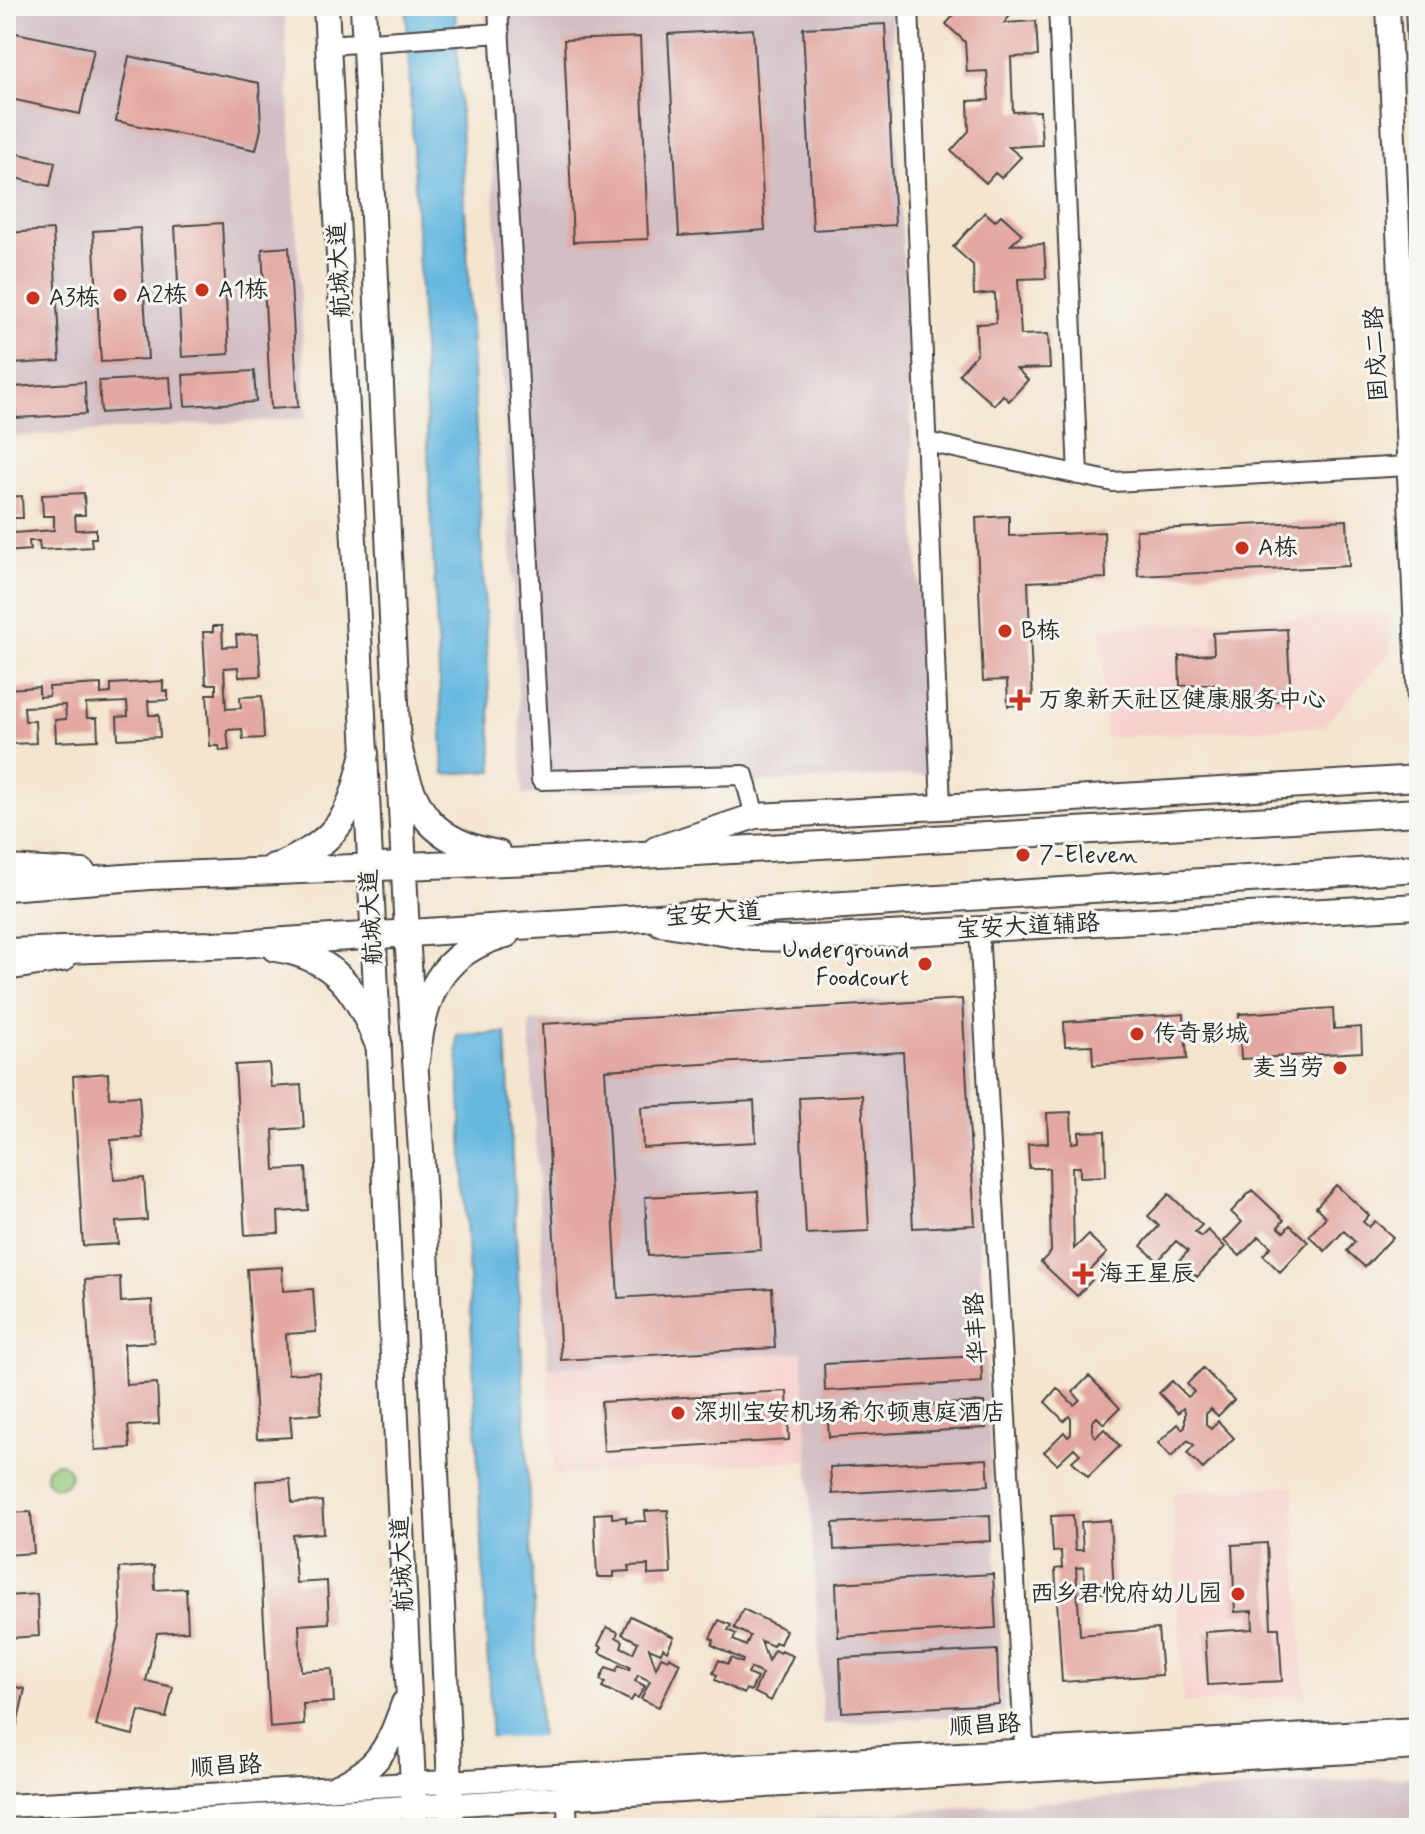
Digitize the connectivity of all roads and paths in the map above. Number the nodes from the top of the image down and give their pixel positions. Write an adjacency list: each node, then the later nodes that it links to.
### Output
1 (326, 6): 10 (main road, 航城大道)
2 (363, 6): 9 (main road, 航城大道)
3 (498, 6): 8 (street)
4 (909, 6): 12 (street)
5 (1058, 6): 14 (street)
6 (1388, 6): 13 (street, 固戍二路)
7 (1417, 6): 11 (street)
8 (496, 34): 9 (street); 21 (street)
9 (366, 42): 10 (street); 16 (main road, 航城大道)
10 (328, 45): 17 (main road, 航城大道)
11 (1419, 48)
12 (927, 442): 14 (street); 19 (street)
13 (1408, 466): 14 (street); 15 (street, 固戍二路)
14 (1078, 475)
15 (1419, 700)
16 (399, 750): 23 (main road); 24 (main road, 航城大道)
17 (365, 753): 26 (main road, 航城大道); 28 (main road)
18 (1419, 778): 19 (main road)
19 (941, 807): 21 (main road)
20 (1419, 812): 22 (main road)
21 (755, 816): 22 (main road)
22 (644, 853): 23 (main road)
23 (533, 861): 24 (main road)
24 (405, 867): 26 (main road); 35 (main road, 航城大道)
25 (6, 868): 29 (main road)
26 (370, 868): 28 (main road); 36 (main road, 航城大道)
27 (1419, 868): 32 (main road, 宝安大道)
28 (247, 873): 29 (main road)
29 (150, 876): 30 (main road)
30 (6, 887)
31 (1419, 906): 34 (main road, 宝安大道辅路)
32 (638, 920): 33 (main road, 宝安大道); 34 (main road, 宝安大道辅路)
33 (536, 926): 35 (main road, 宝安大道); 42 (main road)
34 (979, 929): 46 (street, 华丰路)
35 (407, 934): 36 (main road, 宝安大道); 42 (main road, 航城大道)
36 (373, 935): 37 (main road, 宝安大道); 41 (main road, 航城大道)
37 (239, 944): 38 (main road, 宝安大道); 41 (main road)
38 (129, 948): 39 (main road, 宝安大道); 40 (main road)
39 (6, 952)
40 (6, 968)
41 (378, 1043): 43 (main road, 航城大道)
42 (416, 1060): 48 (main road, 航城大道)
43 (409, 1689): 49 (main road, 航城大道); 50 (main road)
44 (1419, 1729): 46 (street, 顺昌路)
45 (1419, 1748): 46 (street, 顺昌路)
46 (1025, 1761): 47 (street, 顺昌路); 51 (street, 顺昌路)
47 (560, 1774): 48 (street, 顺昌路); 51 (street)
48 (449, 1780): 49 (street, 顺昌路); 54 (main road, 航城大道)
49 (413, 1782): 50 (street, 顺昌路); 55 (main road, 航城大道)
50 (337, 1787): 52 (street, 顺昌路)
51 (561, 1800): 54 (street, 顺昌路); 58 (street)
52 (6, 1806)
53 (334, 1812): 55 (street); 56 (street); 57 (main road)
54 (451, 1817): 55 (street)
55 (415, 1818)
56 (46, 1828)
57 (373, 1828)
58 (568, 1828)

